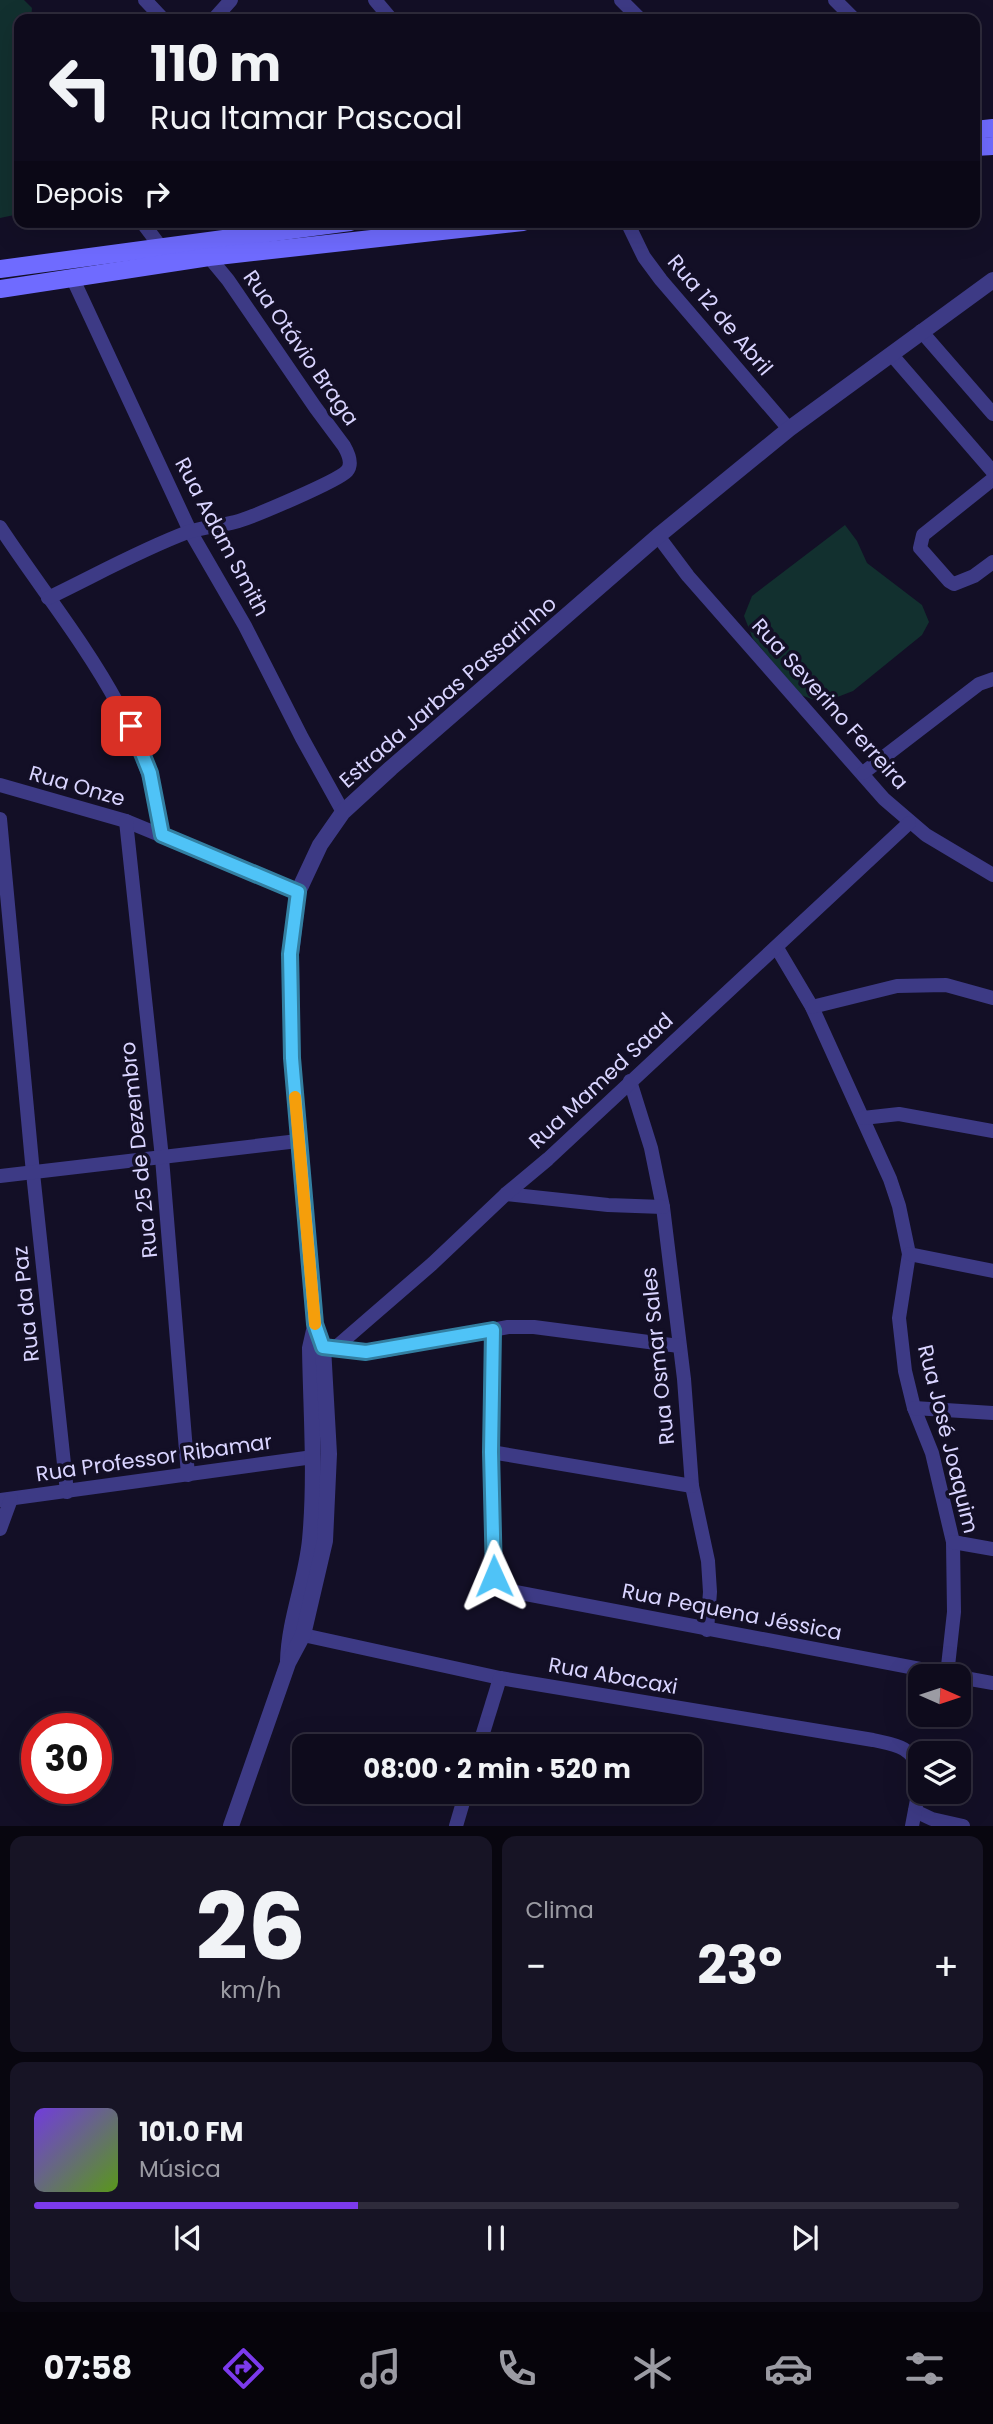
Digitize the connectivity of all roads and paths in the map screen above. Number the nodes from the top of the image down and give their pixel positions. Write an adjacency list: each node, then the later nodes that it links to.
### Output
1 (145, 0): 6 (street)
2 (230, 0): 7 (street)
3 (375, 0): 8 (street)
4 (621, 0): 9 (street)
5 (835, 0): 10 (street)
6 (158, 14)
7 (218, 14)
8 (387, 14)
9 (635, 14)
10 (849, 14)
11 (146, 228): 15 (street)
12 (299, 228): 15 (main road)
13 (469, 228): 16 (main road)
14 (630, 228): 24 (street, Rua 12 de Abril)
15 (160, 246): 17 (main road)
16 (209, 257): 18 (main road); 28 (street, Rua Otávio Braga)
17 (0, 268)
18 (72, 278): 20 (main road); 28 (street, Rua Adam Smith)
19 (993, 279): 21 (street, Estrada Jarbas Passarinho)
20 (0, 289)
21 (921, 331): 22 (street, Estrada Jarbas Passarinho); 23 (street)
22 (891, 354): 24 (street, Estrada Jarbas Passarinho); 25 (street)
23 (993, 414)
24 (789, 429): 29 (street, Estrada Jarbas Passarinho)
25 (993, 472)
26 (993, 479): 30 (street)
27 (0, 527): 31 (street)
28 (190, 531): 31 (street); 35 (street, Rua Adam Smith)
29 (658, 537): 33 (street, Rua Severino Ferreira); 35 (street, Estrada Jarbas Passarinho)
30 (993, 562)
31 (48, 598): 39 (street)
32 (993, 679): 33 (street)
33 (863, 773): 38 (street, Rua Severino Ferreira)
34 (0, 785): 37 (street, Rua Onze)
35 (343, 813): 41 (street, Estrada Jarbas Passarinho)
36 (0, 818): 50 (street, Rua da Paz)
37 (126, 821): 39 (street, Rua Onze); 49 (street, Rua 25 de Dezembro)
38 (909, 822): 40 (street, Rua Severino Ferreira); 42 (street, Rua Mamed Saad)
39 (162, 835): 41 (street, Rua Onze)
40 (993, 875)
41 (298, 892): 48 (street, Estrada Jarbas Passarinho)
42 (776, 948): 44 (street, Rua José Joaquim); 45 (street, Rua Mamed Saad)
43 (993, 998): 44 (street)
44 (812, 1007): 46 (street, Rua José Joaquim)
45 (630, 1081): 52 (street, Rua Mamed Saad); 53 (street, Rua Osmar Sales)
46 (863, 1118): 47 (street); 54 (street, Rua José Joaquim)
47 (993, 1131)
48 (298, 1141): 49 (street); 58 (street, Estrada Jarbas Passarinho)
49 (162, 1158): 50 (street); 63 (street, Rua 25 de Dezembro)
50 (33, 1173): 51 (street); 65 (street, Rua da Paz)
51 (0, 1175)
52 (506, 1194): 53 (street); 58 (street, Rua Mamed Saad)
53 (663, 1207): 57 (street, Rua Osmar Sales)
54 (909, 1254): 55 (street); 59 (street, Rua José Joaquim)
55 (993, 1271)
56 (493, 1330): 57 (street); 58 (street); 61 (street)
57 (679, 1346): 64 (street, Rua Osmar Sales)
58 (323, 1348): 62 (street, Estrada Jarbas Passarinho); 71 (street, Estrada Jarbas Passarinho)
59 (914, 1408): 60 (street); 68 (street, Rua José Joaquim)
60 (993, 1413)
61 (491, 1452): 64 (street); 70 (street, Rua Pequena Jéssica)
62 (313, 1457): 63 (street, Rua Professor Ribamar); 71 (street, Estrada Jarbas Passarinho)
63 (188, 1475): 65 (street, Rua Professor Ribamar)
64 (692, 1486): 70 (street, Rua Osmar Sales)
65 (67, 1492): 66 (street, Rua Professor Ribamar)
66 (5, 1500): 67 (street)
67 (0, 1529)
68 (953, 1542): 69 (street); 72 (street, Rua José Joaquim)
69 (993, 1549)
70 (706, 1630): 73 (street, Rua Pequena Jéssica)
71 (297, 1633): 74 (street, Rua Abacaxi); 81 (street, Estrada Jarbas Passarinho)
72 (954, 1664)
73 (908, 1667)
74 (500, 1678): 77 (street); 78 (street, Rua Abacaxi)
75 (971, 1679): 76 (street, Rua Pequena Jéssica)
76 (993, 1683)
77 (483, 1734)
78 (908, 1751)
79 (462, 1804): 82 (street)
80 (913, 1818): 83 (street)
81 (231, 1825)
82 (456, 1825)
83 (963, 1825)

